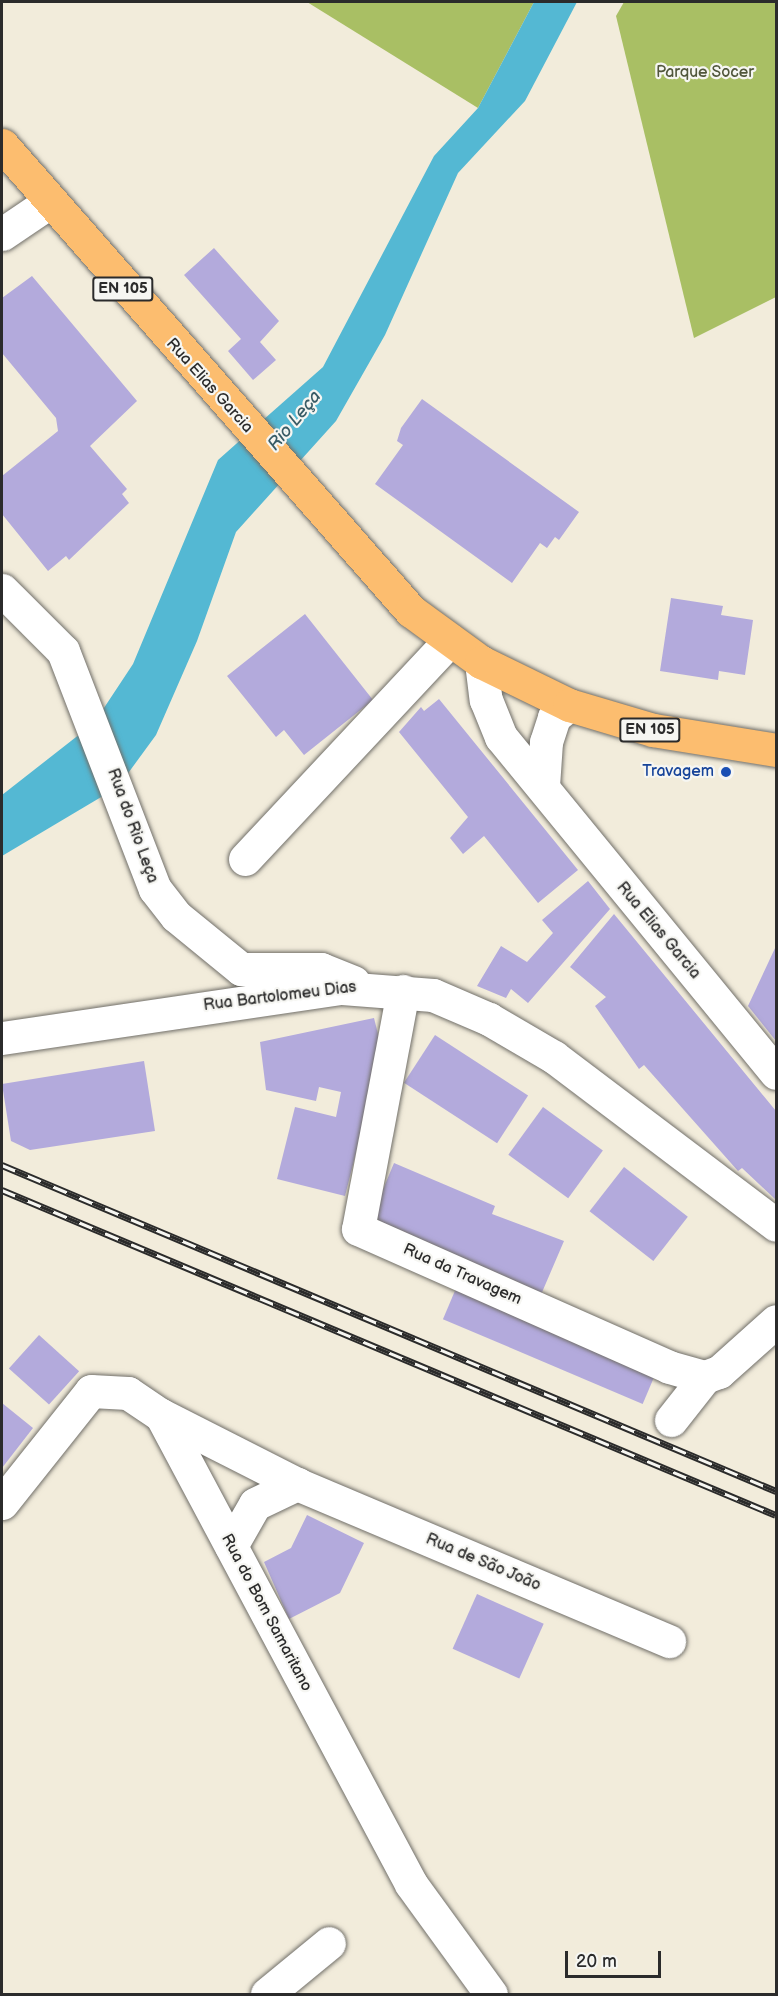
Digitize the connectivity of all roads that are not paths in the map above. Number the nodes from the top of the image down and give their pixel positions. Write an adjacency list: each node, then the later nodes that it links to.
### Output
1 (2, 145): 2 (main road, Rua Elias Garcia / EN 105)
2 (48, 203): 3 (street); 5 (main road, Rua Elias Garcia / EN 105)
3 (2, 234)
4 (2, 590): 11 (street, Rua do Rio Leça)
5 (450, 640): 6 (main road, Rua Elias Garcia / EN 105); 10 (street)
6 (481, 662): 7 (main road, Rua Elias Garcia / EN 105); 9 (street, Rua Elias Garcia)
7 (569, 705): 8 (main road, EN 105); 9 (street)
8 (777, 750)
9 (543, 786): 14 (street, Rua Elias Garcia)
10 (245, 859)
11 (363, 987): 12 (street, Rua Bartolomeu Dias); 13 (street, Rua Bartolomeu Dias)
12 (403, 991): 15 (street, Rua Bartolomeu Dias); 17 (street, Rua da Travagem)
13 (2, 1038)
14 (777, 1073)
15 (777, 1225)
16 (777, 1321): 17 (street)
17 (705, 1377): 19 (street)
18 (161, 1415): 20 (street, Rua de São João); 21 (street, Rua do Bom Samaritano); 22 (street, Rua do Bom Samaritano)
19 (671, 1420)
20 (297, 1484): 22 (street); 23 (street, Rua de São João)
21 (2, 1503)
22 (231, 1546): 26 (street, Rua do Bom Samaritano)
23 (669, 1641)
24 (329, 1943): 25 (street)
25 (267, 1995)
26 (491, 1995)

